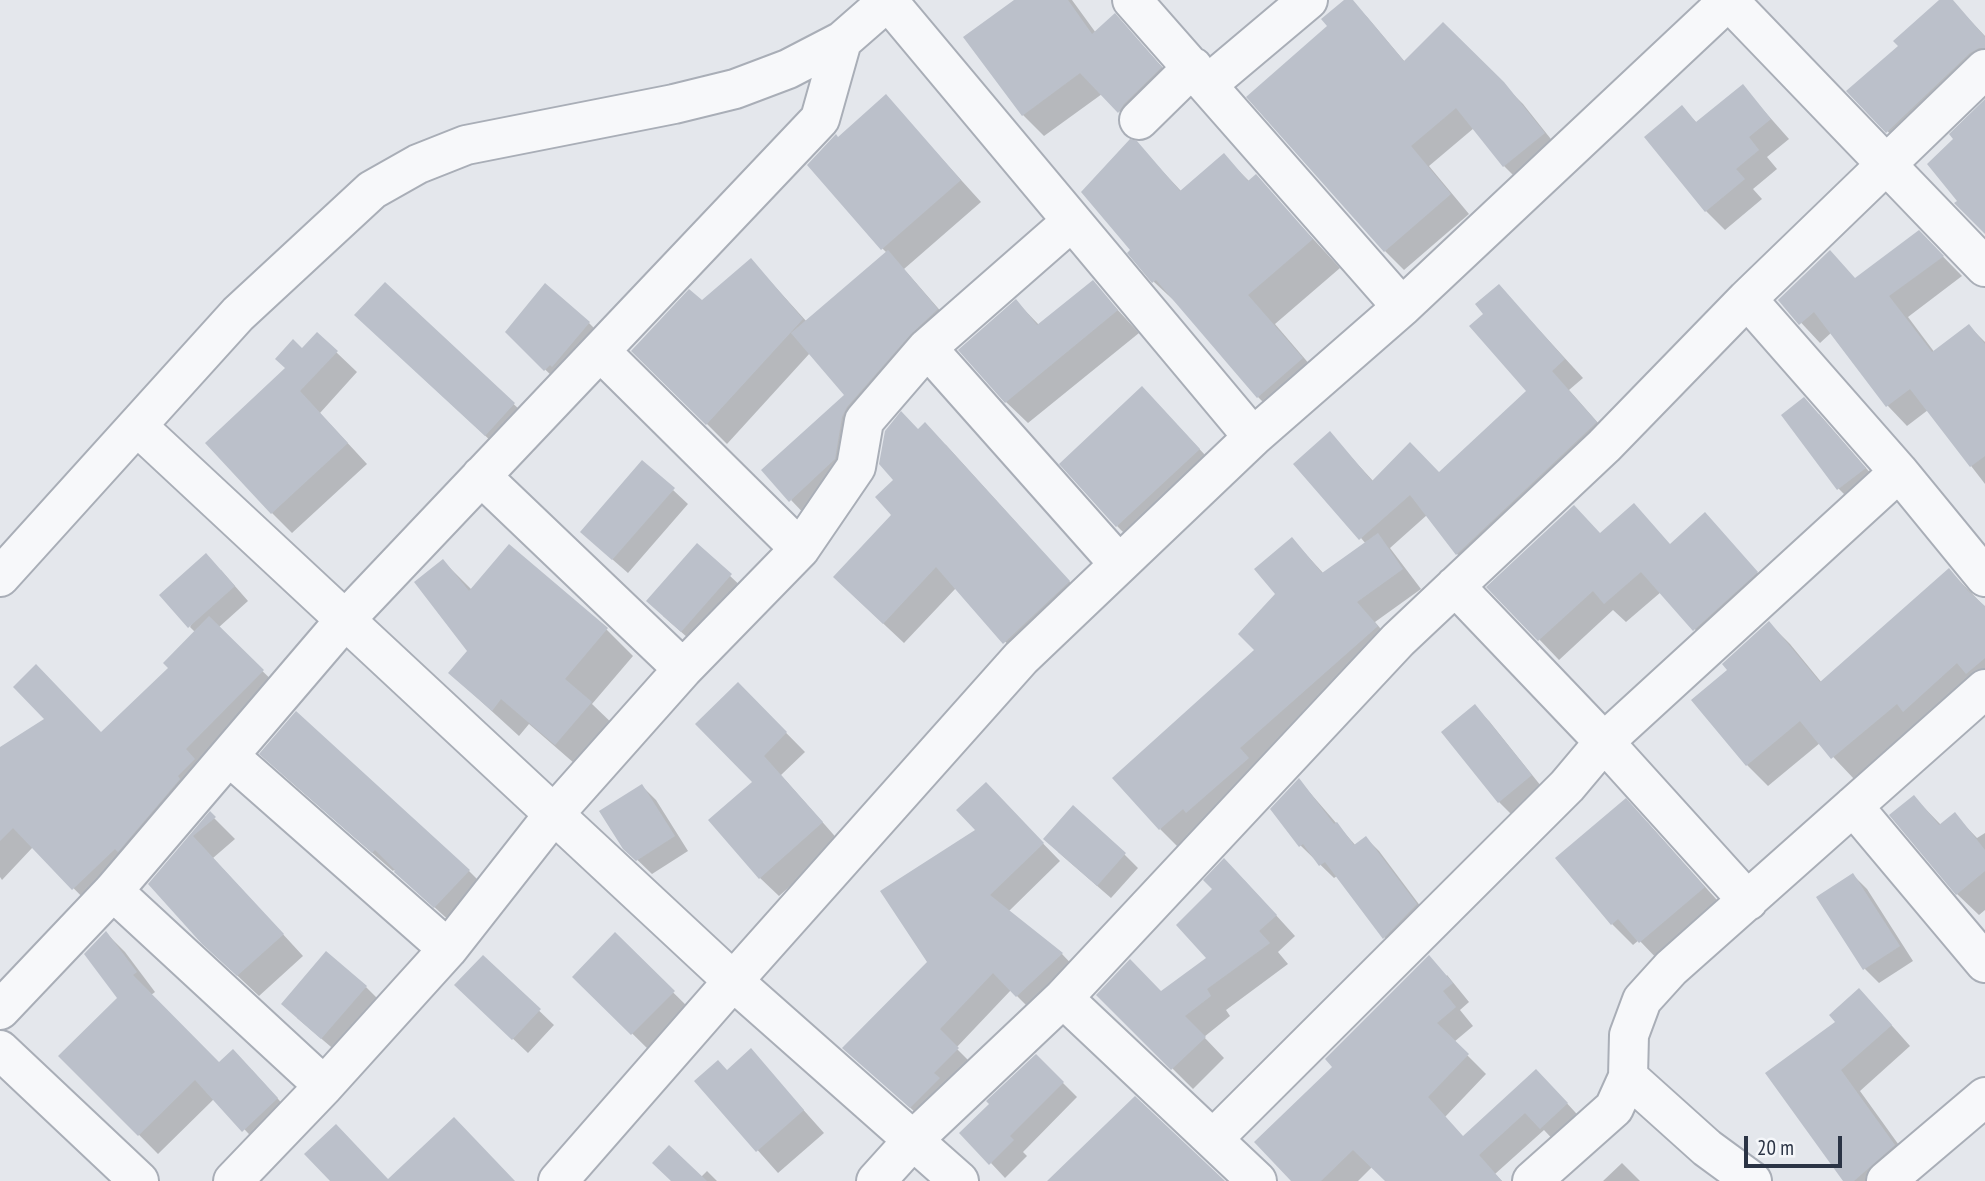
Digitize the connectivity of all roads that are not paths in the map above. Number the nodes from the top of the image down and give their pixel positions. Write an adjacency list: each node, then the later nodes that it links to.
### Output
1 (888, 0): 5 (street); 10 (street)
2 (1132, 0): 7 (street)
3 (1308, 0): 7 (street)
4 (1728, 0): 9 (street); 13 (street)
5 (842, 41): 15 (street); 16 (street)
6 (1985, 69): 9 (street)
7 (1200, 76): 8 (street); 13 (street)
8 (1139, 120)
9 (1887, 163): 11 (street); 12 (street)
10 (1072, 221): 14 (street); 17 (street)
11 (1985, 267)
12 (1747, 299): 18 (street); 24 (street)
13 (1402, 307): 17 (street)
14 (927, 348): 20 (street); 21 (street)
15 (600, 351): 19 (street); 20 (street)
16 (137, 426): 22 (street); 25 (street)
17 (1253, 437): 21 (street)
18 (1899, 472): 23 (street); 28 (street)
19 (481, 476): 25 (street); 26 (street)
20 (800, 549): 26 (street)
21 (1119, 564): 36 (street)
22 (0, 577)
23 (1985, 577)
24 (1455, 586): 28 (street); 37 (street)
25 (344, 621): 29 (street); 31 (street)
26 (683, 669): 31 (street)
27 (1985, 688): 30 (street)
28 (1604, 742): 33 (street); 43 (street)
29 (229, 756): 32 (street); 34 (street)
30 (1853, 806): 33 (street); 35 (street)
31 (554, 814): 34 (street); 36 (street)
32 (113, 891): 38 (street); 41 (street)
33 (1748, 901): 40 (street)
34 (448, 949): 41 (street)
35 (1985, 963)
36 (733, 981): 44 (street); 48 (street)
37 (1063, 998): 43 (street); 44 (street)
38 (0, 1010)
39 (0, 1050): 46 (street)
40 (1628, 1077): 52 (street); 53 (street)
41 (324, 1086): 47 (street)
42 (1985, 1097): 45 (street)
43 (1213, 1139): 51 (street)
44 (913, 1140): 49 (street); 50 (street)
45 (1900, 1177)
46 (139, 1181)
47 (233, 1181)
48 (558, 1181)
49 (876, 1181)
50 (959, 1181)
51 (1257, 1181)
52 (1532, 1181)
53 (1752, 1181)

